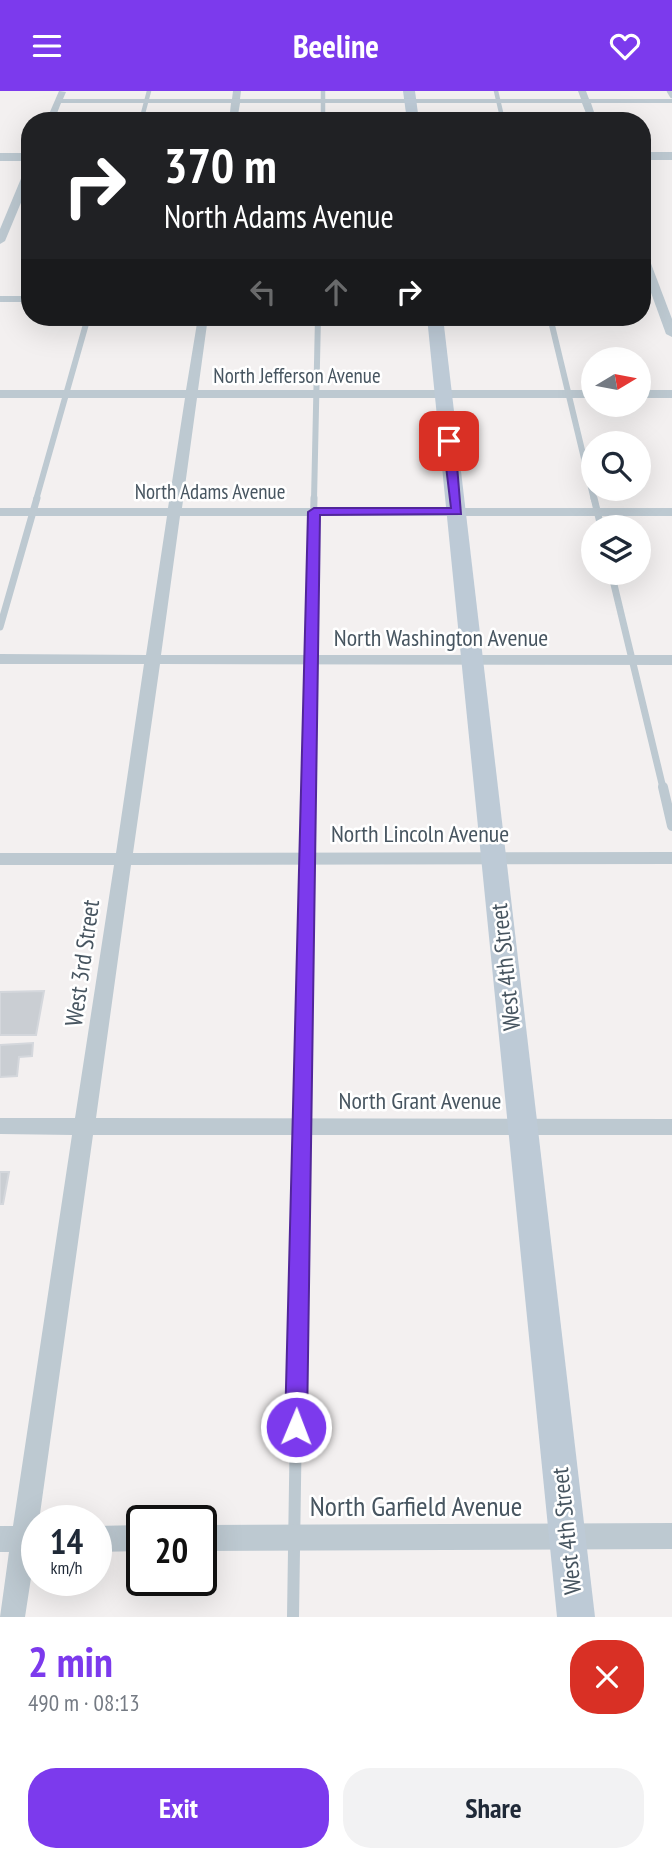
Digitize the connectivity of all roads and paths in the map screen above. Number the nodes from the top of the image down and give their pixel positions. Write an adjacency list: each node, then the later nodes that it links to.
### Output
1 (62, 91): 10 (street)
2 (149, 91): 11 (lane)
3 (669, 91): 9 (lane)
4 (236, 96): 5 (street); 11 (street)
5 (323, 96): 6 (street)
6 (410, 96): 7 (street)
7 (497, 96): 8 (street)
8 (584, 96): 9 (street)
9 (672, 99)
10 (58, 101): 11 (street); 12 (street)
11 (146, 101): 13 (lane)
12 (54, 112)
13 (143, 112)
14 (651, 156): 15 (street)
15 (672, 156)
16 (0, 157): 17 (street)
17 (21, 157)
18 (21, 191): 19 (street)
19 (0, 241)
20 (651, 277): 22 (street)
21 (651, 298): 22 (street)
22 (659, 298): 23 (street); 31 (street)
23 (672, 298)
24 (0, 299): 25 (street)
25 (21, 299)
26 (85, 326): 33 (lane)
27 (202, 326): 34 (street, West 3rd Street)
28 (318, 326): 35 (lane)
29 (436, 326): 36 (main road, West 4th Street)
30 (552, 326): 37 (lane)
31 (672, 334)
32 (0, 394): 33 (street, North Jefferson Avenue)
33 (66, 394): 34 (street, North Jefferson Avenue); 42 (lane)
34 (191, 394): 35 (street, North Jefferson Avenue); 43 (street, West 3rd Street)
35 (317, 394): 36 (street, North Jefferson Avenue); 44 (lane)
36 (443, 394): 37 (street, North Jefferson Avenue); 45 (main road, West 4th Street)
37 (568, 394): 38 (street, North Jefferson Avenue); 46 (lane)
38 (581, 394)
39 (651, 394): 40 (street)
40 (672, 394)
41 (0, 512): 42 (street, North Adams Avenue)
42 (33, 512): 43 (street, North Adams Avenue); 50 (lane)
43 (174, 512): 44 (street, North Adams Avenue); 52 (street, West 3rd Street)
44 (314, 512): 45 (street, North Adams Avenue); 53 (lane)
45 (457, 512): 46 (street, North Adams Avenue); 54 (main road, West 4th Street)
46 (597, 512): 47 (street, North Adams Avenue); 48 (lane)
47 (672, 512)
48 (598, 515)
49 (614, 585): 55 (lane)
50 (0, 627)
51 (0, 659): 52 (street, North Washington Avenue)
52 (152, 659): 53 (street, North Washington Avenue); 61 (street, West 3rd Street)
53 (310, 660): 54 (street, North Washington Avenue); 58 (lane)
54 (472, 660): 55 (street, North Washington Avenue); 59 (main road, West 4th Street)
55 (632, 660): 56 (street, North Washington Avenue); 57 (lane)
56 (672, 660)
57 (672, 826)
58 (305, 857): 59 (street, North Lincoln Avenue); 61 (street, North Lincoln Avenue); 65 (lane)
59 (493, 857): 60 (street, North Lincoln Avenue); 66 (main road, West 4th Street)
60 (672, 857)
61 (122, 858): 62 (street, North Lincoln Avenue); 64 (street, West 3rd Street)
62 (0, 859)
63 (0, 1126): 64 (street, North Grant Avenue)
64 (82, 1126): 65 (street, North Grant Avenue); 72 (street, West 3rd Street)
65 (301, 1126): 66 (street, North Grant Avenue); 70 (lane)
66 (522, 1126): 67 (street, North Grant Avenue); 68 (main road, West 4th Street)
67 (672, 1127)
68 (566, 1536): 69 (street, North Garfield Avenue); 70 (street, North Garfield Avenue); 75 (main road, West 4th Street)
69 (672, 1536)
70 (294, 1537): 71 (street, North Garfield Avenue); 74 (lane)
71 (217, 1538)
72 (20, 1540): 73 (street, West 3rd Street)
73 (12, 1617)
74 (293, 1617)
75 (576, 1617)

